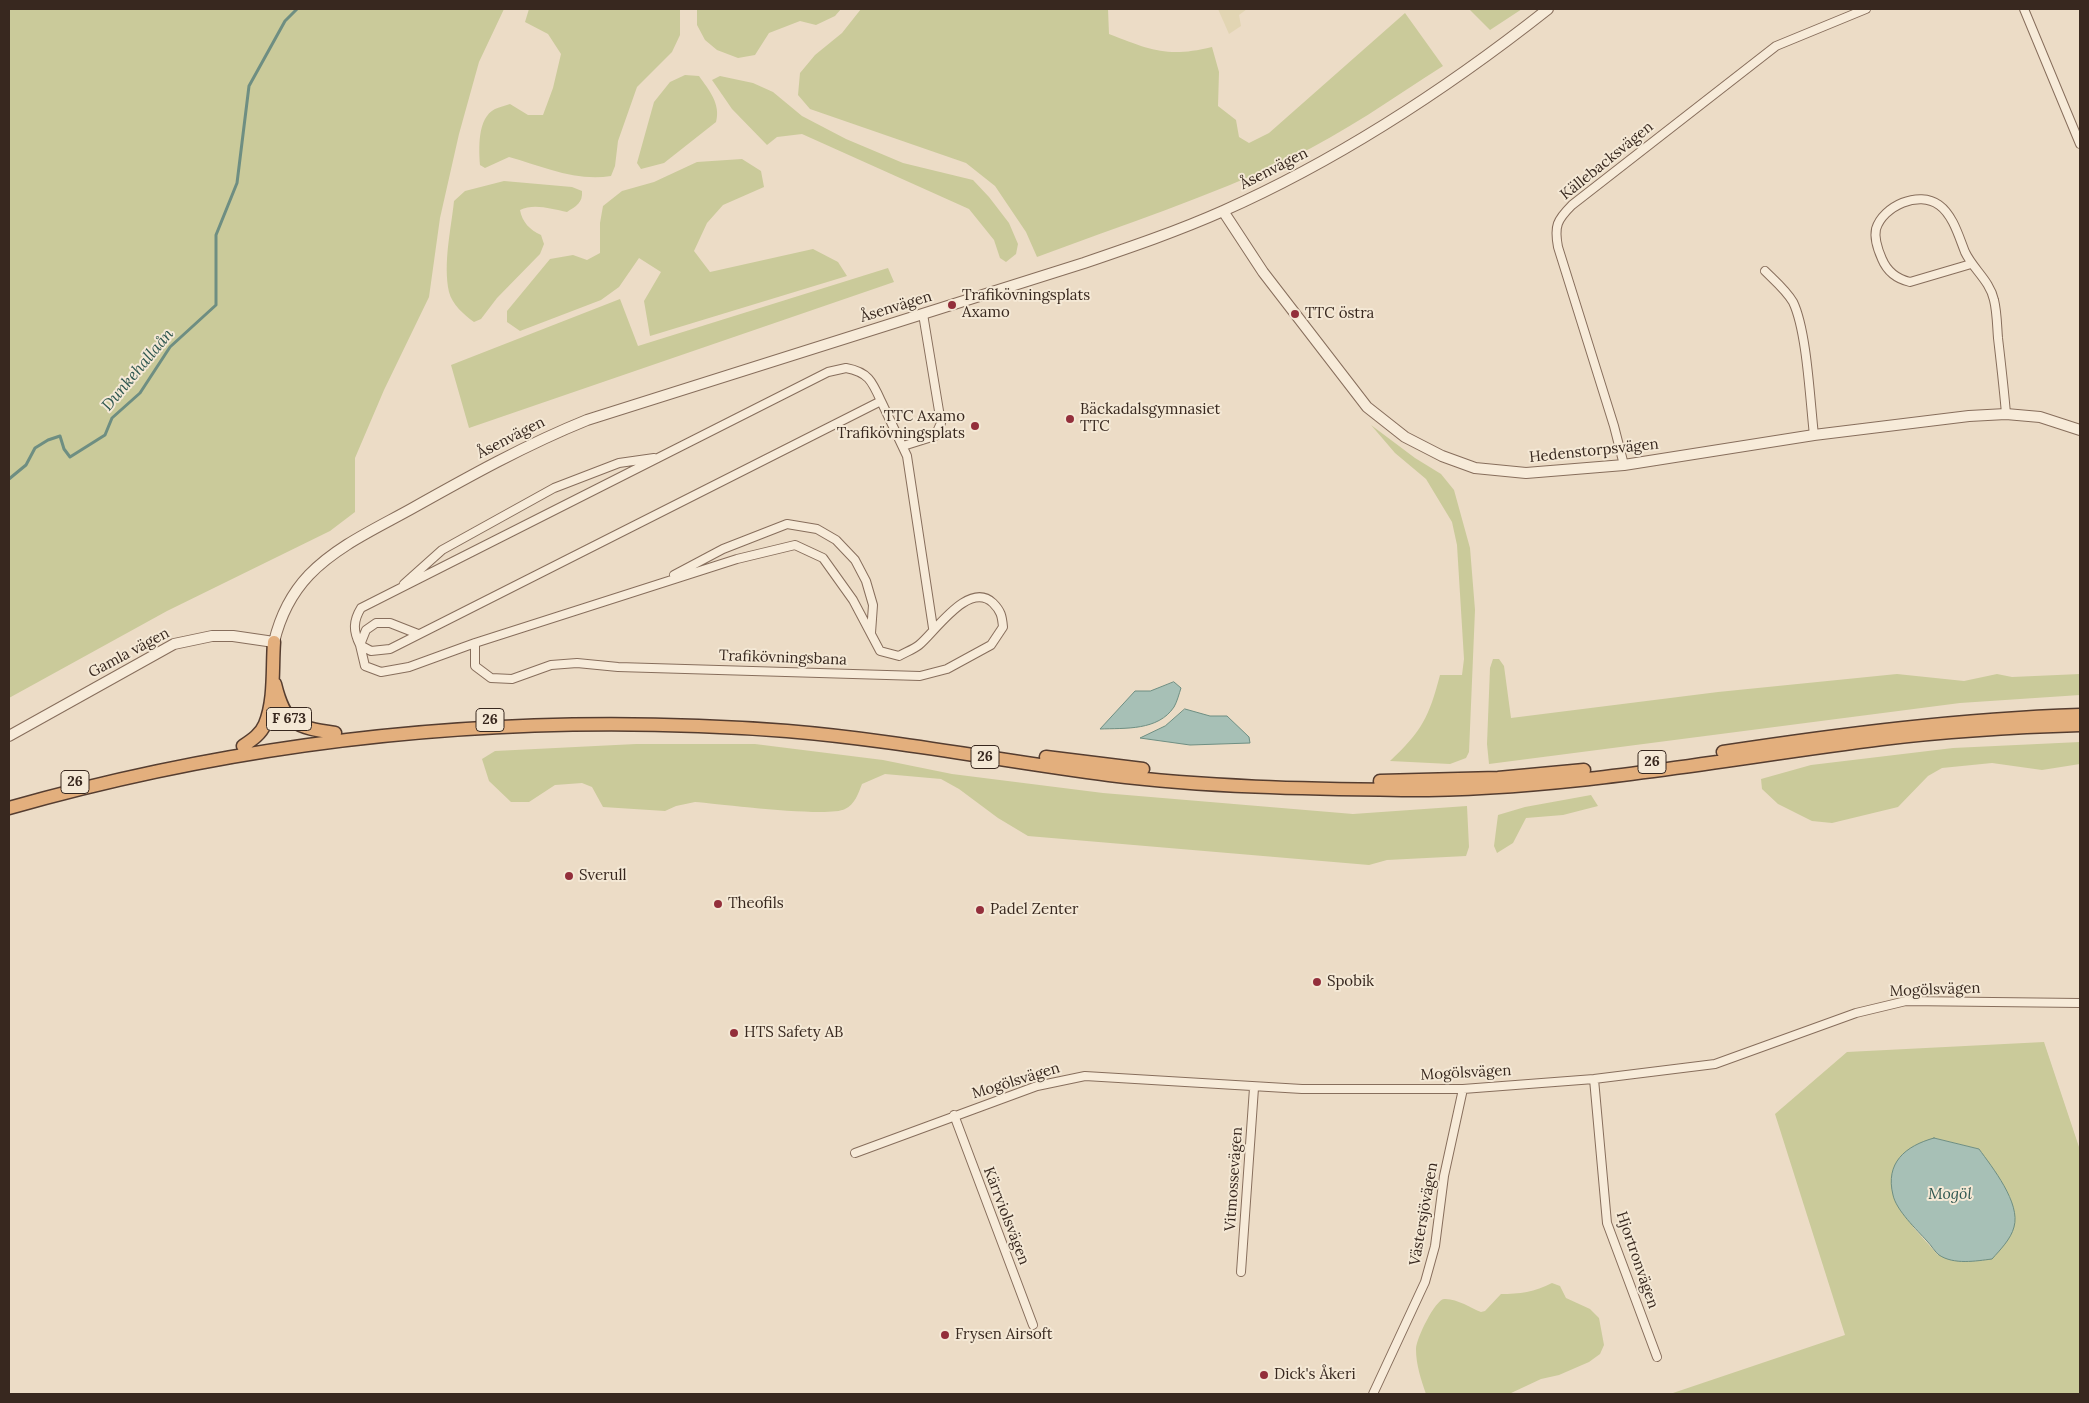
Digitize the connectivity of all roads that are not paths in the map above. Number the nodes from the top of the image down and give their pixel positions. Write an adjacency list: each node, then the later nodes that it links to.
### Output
1 (1548, 9): 5 (street, Åsenvägen / F 673)
2 (1866, 9): 15 (street, Källebacksvägen)
3 (2024, 9): 4 (street)
4 (2080, 144)
5 (1223, 211): 8 (street, Åsenvägen / F 673); 15 (street, Hedenstorpsvägen)
6 (1971, 264): 6 (street); 10 (street)
7 (1765, 271): 12 (street)
8 (923, 314): 13 (street); 21 (street, Åsenvägen / F 673)
9 (881, 400): 13 (street, Trafikövningsbana); 14 (street, Trafikövningsbana); 20 (street)
10 (2006, 414): 11 (street, Hedenstorpsvägen); 12 (street, Hedenstorpsvägen)
11 (2080, 430)
12 (1814, 435): 15 (street, Hedenstorpsvägen)
13 (903, 446): 18 (street, Trafikövningsbana)
14 (661, 457): 17 (street, Trafikövningsbana); 17 (street, Trafikövningsbana)
15 (1624, 465)
16 (660, 584): 19 (street, Trafikövningsbana); 19 (street, Trafikövningsbana); 22 (street, Trafikövningsbana)
17 (395, 591): 23 (street, Trafikövningsbana)
18 (933, 628): 19 (street, Trafikövningsbana); 22 (street, Trafikövningsbana)
19 (871, 633)
20 (418, 634): 23 (street); 23 (street)
21 (274, 642): 24 (highway, F 673); 28 (street, Gamla vägen)
22 (475, 643): 23 (street, Trafikövningsbana)
23 (360, 645)
24 (272, 674): 27 (highway, F 673); 29 (highway, F 673)
25 (2080, 715): 27 (highway, 26)
26 (2080, 725): 31 (highway, 26)
27 (335, 733): 29 (highway, 26)
28 (9, 736)
29 (243, 746): 30 (highway, 26)
30 (9, 800)
31 (9, 808)
32 (2080, 1003): 33 (street, Mogölsvägen)
33 (1594, 1079): 35 (street, Mogölsvägen); 40 (street, Hjortronvägen)
34 (1254, 1088): 35 (street, Mogölsvägen); 36 (street, Mogölsvägen); 38 (street, Vitmossevägen)
35 (1463, 1089): 41 (street, Västersjövägen)
36 (954, 1116): 37 (street, Mogölsvägen); 39 (street, Kärrviolsvägen)
37 (855, 1153)
38 (1241, 1272)
39 (1033, 1325)
40 (1657, 1357)
41 (1373, 1394)

